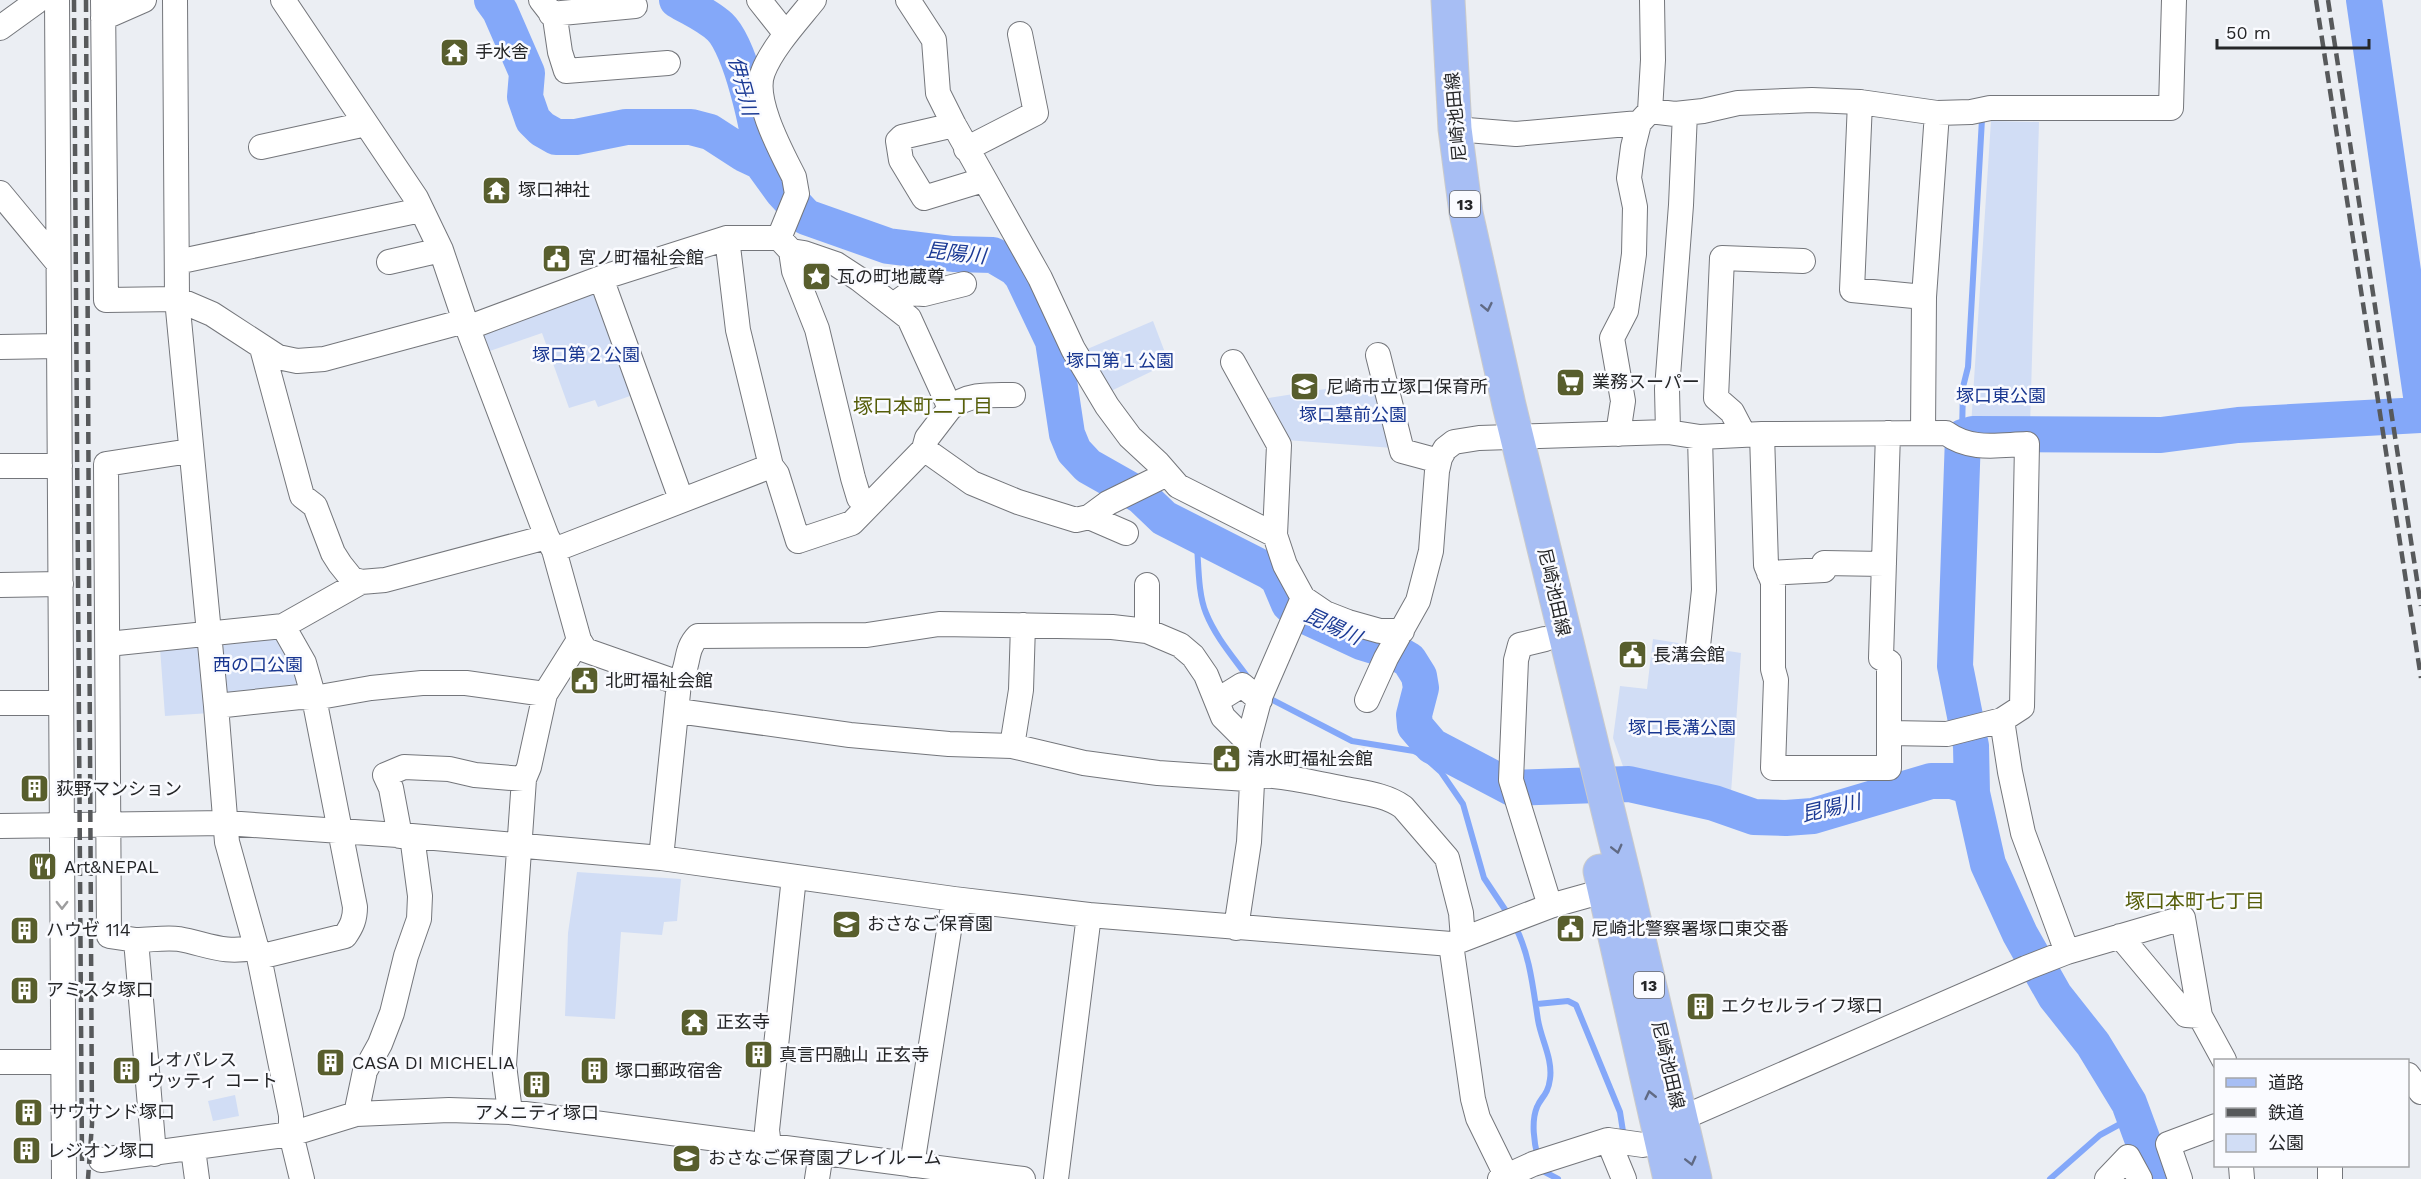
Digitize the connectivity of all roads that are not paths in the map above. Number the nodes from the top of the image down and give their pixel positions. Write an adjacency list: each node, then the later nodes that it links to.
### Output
1 (144, 0): 14 (street)
2 (175, 0): 35 (street)
3 (283, 0): 23 (street)
4 (759, 0): 16 (street)
5 (814, 0): 16 (street)
6 (908, 0): 24 (street)
7 (1427, 0): 56 (main road, 尼崎池田線 / 13)
8 (1448, 0): 25 (main road, 尼崎池田線 / 13)
9 (1652, 0): 22 (street)
10 (2174, 0): 21 (street)
11 (42, 1): 15 (street); 37 (street)
12 (635, 6): 13 (street)
13 (546, 7): 18 (street)
14 (103, 9): 41 (street)
15 (0, 28)
16 (786, 34): 31 (street)
17 (1020, 34): 27 (street)
18 (668, 63)
19 (1860, 102): 20 (street); 21 (street); 40 (street)
20 (1685, 113): 22 (street); 51 (street)
21 (1937, 113): 40 (street)
22 (1644, 117): 25 (street); 54 (street)
23 (366, 124): 26 (street); 30 (street)
24 (954, 125): 27 (street); 28 (street)
25 (1455, 129): 56 (main road, 尼崎池田線 / 13, one-way to 56)
26 (261, 147)
27 (966, 149): 28 (street)
28 (983, 180): 64 (street)
29 (0, 193): 37 (street)
30 (420, 210): 33 (street); 35 (street)
31 (785, 237): 32 (street); 42 (street); 66 (street)
32 (727, 238): 38 (street); 63 (street)
33 (441, 250): 36 (street); 43 (street)
34 (1803, 261): 55 (street)
35 (177, 262): 41 (street)
36 (389, 262)
37 (58, 263): 44 (street)
38 (601, 278): 43 (street); 65 (street)
39 (964, 284): 42 (street)
40 (1924, 297): 53 (street)
41 (177, 299): 46 (street); 59 (street)
42 (893, 305): 50 (street)
43 (466, 324): 46 (street); 70 (street)
44 (58, 346): 45 (street); 62 (street)
45 (0, 347)
46 (262, 348): 73 (street)
47 (1378, 354): 60 (street)
48 (1233, 362): 69 (street)
49 (1013, 395): 50 (street)
50 (950, 408): 58 (street)
51 (1668, 432): 54 (street); 57 (street)
52 (1888, 433): 53 (street); 55 (street); 71 (street)
53 (1923, 433): 97 (street)
54 (1618, 434): 56 (street)
55 (1753, 434): 57 (street); 72 (street)
56 (1507, 438): 60 (street); 82 (main road, 尼崎池田線 / 13); 103 (main road, 尼崎池田線 / 13)
57 (1700, 438): 86 (street)
58 (924, 449): 66 (street); 67 (street)
59 (190, 451): 81 (street); 85 (street)
60 (1439, 461): 84 (street)
61 (0, 466): 62 (street)
62 (60, 466): 74 (street)
63 (771, 466): 65 (street); 66 (street)
64 (1167, 474): 67 (street); 69 (street)
65 (681, 499): 70 (street)
66 (868, 506)
67 (1089, 517): 68 (street)
68 (1126, 532)
69 (1275, 535): 77 (street)
70 (550, 543): 73 (street); 83 (street)
71 (1884, 564): 72 (street); 98 (street)
72 (1769, 573): 98 (street)
73 (361, 582): 79 (street)
74 (61, 584): 75 (street); 94 (street)
75 (0, 585)
76 (1147, 585): 80 (street)
77 (1299, 606): 84 (street); 89 (street)
78 (1023, 625): 80 (street); 87 (street); 100 (street)
79 (283, 626): 81 (street); 90 (street)
80 (1147, 631): 91 (street)
81 (210, 635): 85 (street); 95 (street)
82 (1545, 639): 103 (main road, 尼崎池田線 / 13); 115 (street)
83 (579, 640): 87 (street); 88 (street)
84 (1395, 643): 92 (street)
85 (108, 644): 105 (street)
86 (1698, 646)
87 (680, 683): 96 (street)
88 (545, 694): 90 (street); 102 (street)
89 (1261, 695): 91 (street); 99 (street)
90 (314, 698): 95 (street); 108 (street)
91 (1218, 700): 99 (street)
92 (1367, 700)
93 (0, 703): 94 (street)
94 (60, 703): 106 (street)
95 (216, 706): 104 (street)
96 (678, 711): 100 (street); 111 (street)
97 (2002, 720): 98 (street); 122 (street)
98 (1890, 733)
99 (1248, 742): 101 (street)
100 (1012, 747): 101 (street)
101 (1247, 777): 117 (street); 120 (street)
102 (524, 779): 109 (street); 110 (street)
103 (1590, 783): 113 (main road, 尼崎池田線 / 13)
104 (226, 823): 105 (street); 108 (street); 121 (street)
105 (107, 824): 106 (street); 119 (street)
106 (62, 825): 107 (street); 126 (street, one-way to 126)
107 (0, 826)
108 (340, 831): 109 (street); 121 (street)
109 (406, 836): 110 (street); 130 (street)
110 (519, 846): 111 (street); 129 (street)
111 (661, 858): 112 (street)
112 (794, 877): 114 (street); 134 (street)
113 (1616, 887): 115 (street); 133 (main road, 尼崎池田線 / 13)
114 (954, 899): 116 (street); 139 (street)
115 (1550, 906): 120 (street)
116 (1089, 915): 117 (street); 146 (street)
117 (1236, 928): 120 (street)
118 (2120, 936): 122 (street); 123 (street); 123 (street)
119 (136, 940): 121 (street); 137 (street)
120 (1457, 942): 140 (street)
121 (257, 952): 132 (street)
122 (2047, 960): 133 (street)
123 (2200, 1016): 124 (street)
124 (2223, 1059)
125 (0, 1062): 126 (street)
126 (63, 1062): 141 (street)
127 (2409, 1076): 128 (street)
128 (2421, 1092)
129 (510, 1112): 130 (street); 134 (street)
130 (356, 1114): 132 (street)
131 (2214, 1127): 152 (street)
132 (291, 1134): 135 (street); 143 (street)
133 (1640, 1137): 140 (street); 147 (street); 148 (main road, 尼崎池田線 / 13); 149 (main road, 尼崎池田線 / 13, one-way to 149)
134 (769, 1146): 136 (street)
135 (193, 1149): 137 (street); 142 (street)
136 (820, 1153): 139 (street); 144 (street)
137 (154, 1154): 138 (street)
138 (101, 1160)
139 (912, 1165): 145 (street)
140 (1503, 1177)
141 (64, 1179)
142 (197, 1179)
143 (302, 1179)
144 (817, 1179)
145 (1023, 1179)
146 (1056, 1179)
147 (1624, 1179)
148 (1670, 1179)
149 (1695, 1179)
150 (2107, 1179): 151 (street)
151 (2140, 1179)
152 (2180, 1179)

